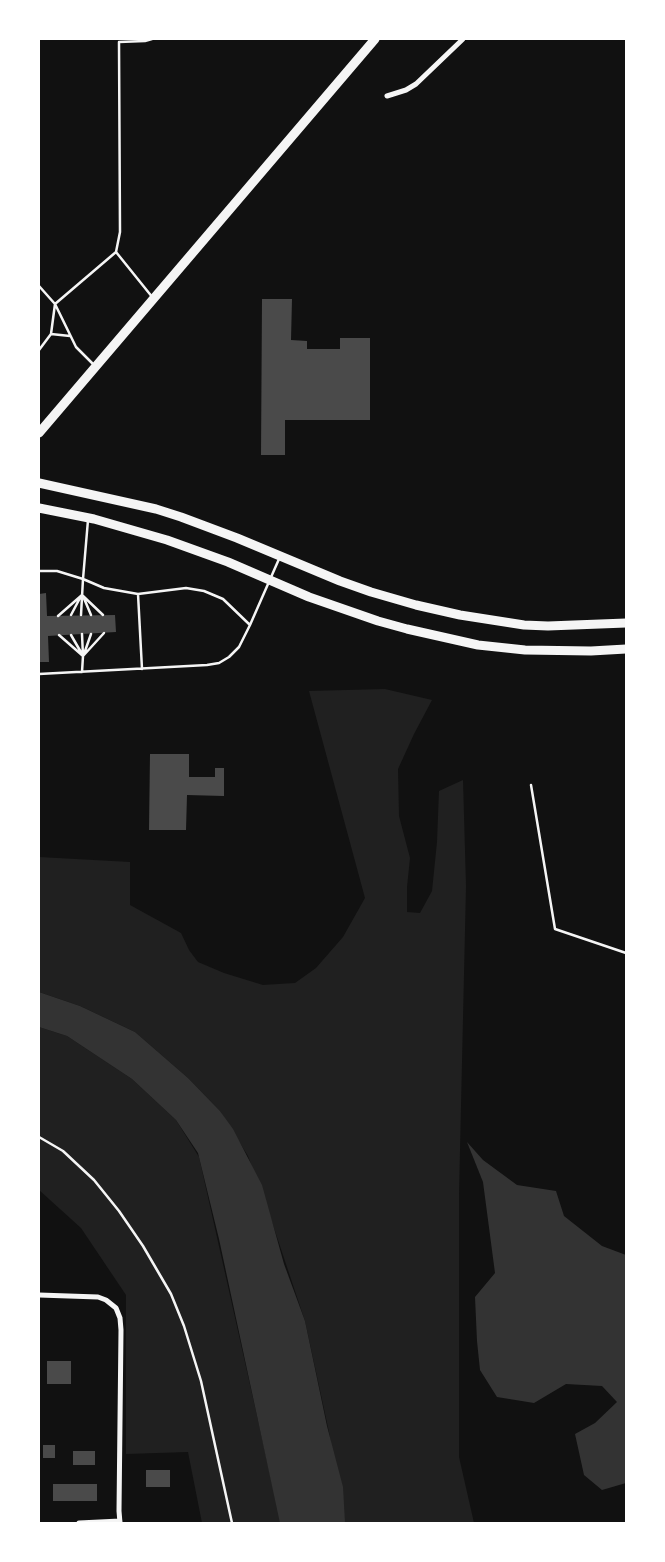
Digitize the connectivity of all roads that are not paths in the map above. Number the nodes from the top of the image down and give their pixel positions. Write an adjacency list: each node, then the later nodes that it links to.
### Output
1 (152, 39): 4 (lane)
2 (374, 39): 8 (main road)
3 (463, 39): 5 (street)
4 (119, 41): 6 (lane)
5 (387, 96)
6 (116, 252): 8 (lane); 9 (lane)
7 (39, 286): 9 (lane)
8 (153, 299): 13 (main road)
9 (54, 304): 10 (lane); 11 (lane)
10 (51, 334): 11 (lane); 12 (lane)
11 (70, 336): 13 (lane)
12 (39, 350)
13 (95, 366): 14 (main road)
14 (39, 433)
15 (39, 483): 18 (main road)
16 (39, 508): 17 (main road)
17 (88, 518): 20 (lane); 21 (main road)
18 (280, 556): 21 (lane); 29 (main road)
19 (39, 571): 20 (lane)
20 (83, 579): 22 (lane); 23 (lane)
21 (269, 580): 30 (lane); 36 (main road)
22 (82, 594): 24 (lane); 25 (lane); 26 (lane); 27 (lane); 28 (lane)
23 (138, 594): 30 (lane); 38 (lane)
24 (71, 615)
25 (81, 615)
26 (91, 615)
27 (103, 615)
28 (58, 616)
29 (626, 623)
30 (250, 625): 38 (lane)
31 (104, 633): 37 (lane)
32 (71, 634): 37 (lane)
33 (82, 634): 37 (lane)
34 (92, 634): 37 (lane)
35 (59, 635): 37 (lane)
36 (626, 649)
37 (83, 656): 39 (lane)
38 (142, 669): 39 (lane)
39 (82, 672): 40 (lane)
40 (39, 674)
41 (532, 785): 42 (lane)
42 (626, 953)
43 (39, 1295): 44 (street)
44 (120, 1522): 45 (street)
45 (79, 1523)

